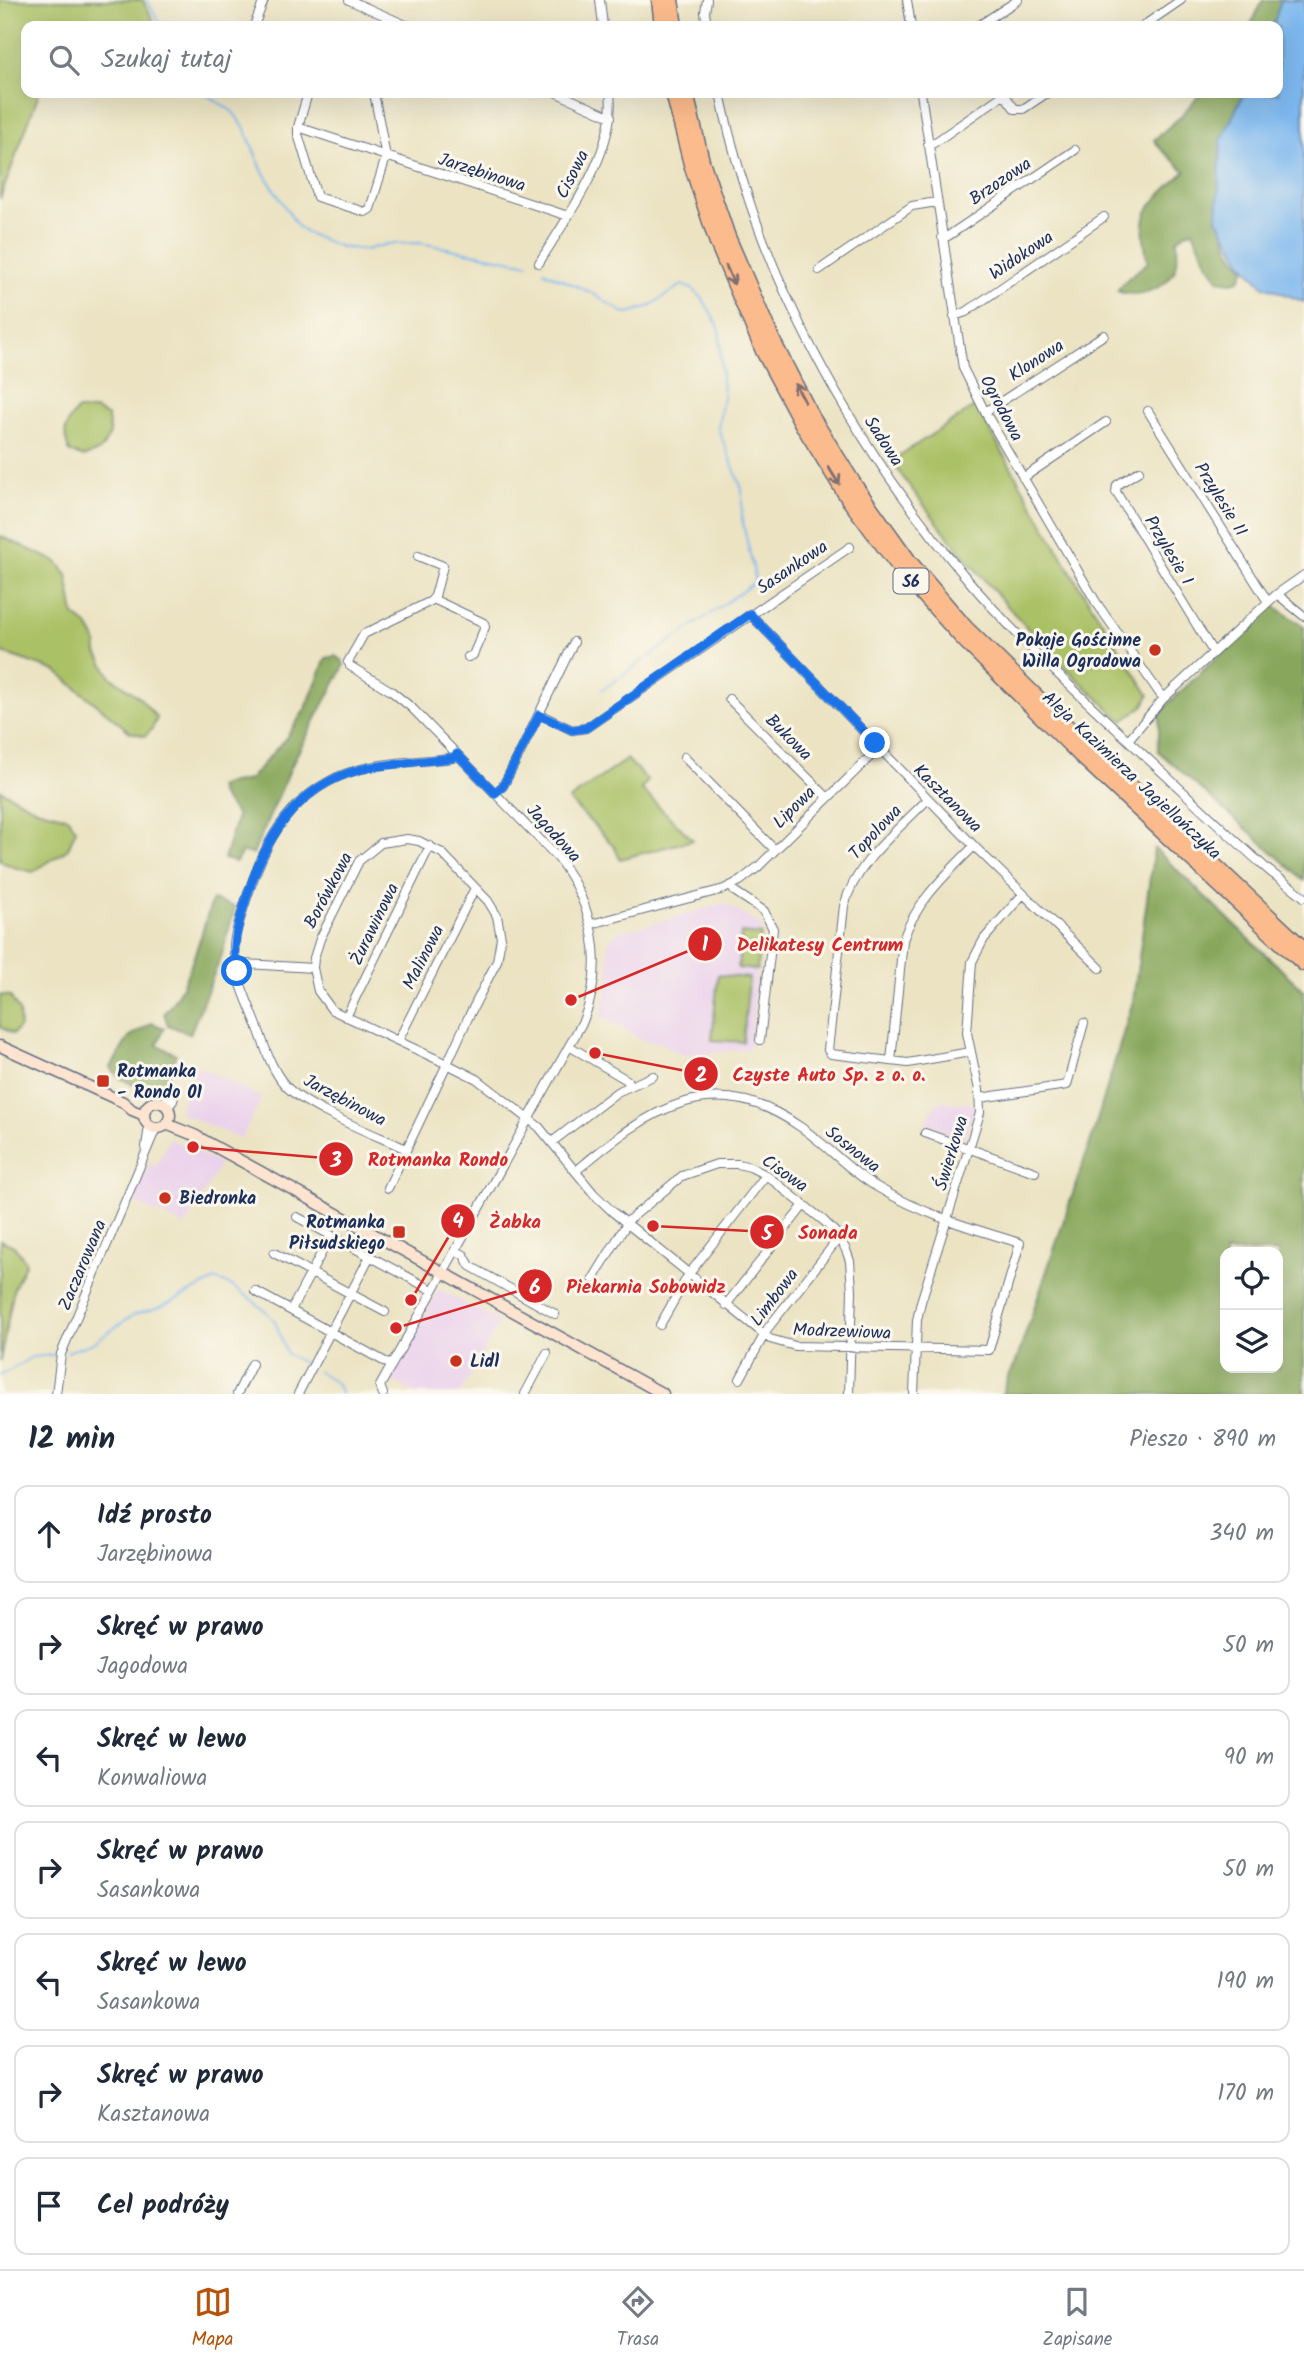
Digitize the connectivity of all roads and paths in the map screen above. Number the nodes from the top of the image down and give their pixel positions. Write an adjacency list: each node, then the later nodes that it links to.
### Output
1 (264, 0): 10 (street)
2 (349, 0): 11 (street)
3 (600, 0): 12 (street)
4 (659, 0): 13 (highway)
5 (671, 0): 14 (highway)
6 (707, 0): 15 (street)
7 (907, 0): 16 (street)
8 (1018, 0): 17 (street)
9 (1181, 0): 18 (street)
10 (256, 21)
11 (397, 21)
12 (602, 21)
13 (661, 21)
14 (674, 21)
15 (706, 21)
16 (909, 21)
17 (986, 21)
18 (1150, 21)
19 (307, 98): 31 (street)
20 (375, 98): 34 (street)
21 (568, 98): 30 (street)
22 (610, 98): 30 (street, Cisowa)
23 (674, 98): 78 (highway, Aleja Kazimierza Jagiellończyka / S6, one-way to 78)
24 (687, 98): 77 (highway, Aleja Kazimierza Jagiellończyka / S6, one-way to 24)
25 (721, 98): 62 (street, Sadowa)
26 (922, 98): 32 (street, Ogrodowa)
27 (999, 98): 32 (street)
28 (1007, 98): 29 (street)
29 (1039, 98)
30 (611, 117): 36 (street, Cisowa)
31 (298, 127): 34 (street, Jarzębinowa); 34 (street)
32 (929, 144): 35 (street, Ogrodowa)
33 (1075, 150): 38 (street, Brzozowa)
34 (386, 157): 36 (street, Jarzębinowa)
35 (937, 202): 38 (street, Ogrodowa); 40 (street)
36 (568, 216): 39 (street, Cisowa)
37 (1104, 217): 41 (street, Widokowa)
38 (943, 237): 41 (street, Ogrodowa)
39 (539, 263)
40 (819, 270)
41 (954, 316): 44 (street, Ogrodowa)
42 (1104, 335): 44 (street, Klonowa)
43 (1148, 411): 53 (street, Przylesie II)
44 (985, 412): 47 (street, Ogrodowa)
45 (1106, 422): 47 (street)
46 (1139, 471): 57 (street, Przylesie I)
47 (1023, 478): 59 (street, Ogrodowa)
48 (850, 547): 54 (street, Sasankowa)
49 (418, 556): 52 (street)
50 (1304, 575): 51 (street)
51 (1277, 594): 53 (street); 55 (street)
52 (433, 599): 58 (street); 64 (street, Jagodowa)
53 (1268, 602): 57 (street)
54 (750, 614): 61 (street, Sasankowa); 63 (street, Kasztanowa)
55 (1304, 616)
56 (574, 642): 61 (street)
57 (1213, 652): 59 (street)
58 (468, 657)
59 (1164, 698): 62 (street)
60 (729, 699): 67 (street, Bukowa)
61 (539, 715): 66 (street)
62 (1128, 740): 75 (street)
63 (878, 748): 67 (street, Lipowa); 68 (street, Kasztanowa)
64 (457, 754): 66 (street, Jagodowa); 79 (street, Jarzębinowa)
65 (684, 757): 71 (street)
66 (495, 793): 76 (street, Jagodowa)
67 (827, 797): 71 (street, Lipowa)
68 (928, 799): 70 (street, Kasztanowa); 89 (street, Topolowa)
69 (430, 846): 73 (street, Borówkowa); 80 (street, Borówkowa); 82 (street, Żurawinowa)
70 (974, 846): 74 (street, Kasztanowa); 89 (street)
71 (774, 849): 72 (street, Lipowa)
72 (732, 886): 76 (street); 84 (street)
73 (475, 888): 85 (street, Malinowa); 90 (street, Borówkowa)
74 (1023, 894): 81 (street, Kasztanowa); 88 (street, Świerkowa)
75 (1304, 897)
76 (591, 924): 86 (street, Jagodowa)
77 (1304, 949)
78 (1304, 964)
79 (236, 966): 80 (street); 98 (street, Jarzębinowa)
80 (313, 968): 82 (street)
81 (1100, 968)
82 (346, 1017): 85 (street)
83 (1083, 1023): 93 (street)
84 (760, 1040)
85 (398, 1041): 90 (street)
86 (569, 1045): 92 (street); 95 (street, Jagodowa)
87 (0, 1046): 94 (main road)
88 (970, 1052): 89 (street); 93 (street, Świerkowa)
89 (891, 1061)
90 (447, 1064): 95 (street); 98 (street, Borówkowa)
91 (653, 1076): 92 (street)
92 (630, 1086): 97 (street)
93 (980, 1098): 99 (street, Świerkowa)
94 (158, 1116): 113 (main road); 134 (street, Zaczarowana)
95 (529, 1119): 97 (street, Modrzewiowa); 110 (street, Jagodowa)
96 (925, 1133): 99 (street)
97 (552, 1142): 100 (street, Modrzewiowa)
98 (406, 1149): 103 (street, Borówkowa)
99 (969, 1150): 101 (street); 106 (street, Świerkowa)
100 (576, 1171): 106 (street, Sosnowa); 107 (street, Modrzewiowa)
101 (1035, 1172)
102 (766, 1175): 104 (street, Cisowa); 107 (street, Cisowa); 115 (street)
103 (388, 1188)
104 (804, 1205): 109 (street, Cisowa); 120 (street)
105 (297, 1217): 108 (street)
106 (947, 1220): 128 (street, Świerkowa); 129 (street, Sosnowa)
107 (626, 1223): 115 (street, Modrzewiowa); 116 (street, Cisowa)
108 (331, 1235): 112 (street); 114 (street)
109 (841, 1240): 126 (street, Limbowa); 127 (street, Cisowa)
110 (455, 1250): 113 (street, Jagodowa); 123 (street)
111 (274, 1254): 114 (street)
112 (370, 1256): 117 (street); 119 (street)
113 (442, 1272): 117 (street, Jagodowa); 139 (main road)
114 (310, 1273): 119 (street); 121 (street)
115 (689, 1274): 120 (street, Modrzewiowa); 124 (street)
116 (593, 1279)
117 (432, 1290): 132 (street, Jagodowa)
118 (255, 1291): 121 (street)
119 (350, 1294): 122 (street); 125 (street)
120 (726, 1304): 126 (street, Modrzewiowa)
121 (291, 1310): 125 (street)
122 (385, 1312)
123 (555, 1314)
124 (660, 1325)
125 (331, 1332): 132 (street); 136 (street)
126 (764, 1335): 127 (street, Modrzewiowa); 133 (street, Limbowa)
127 (849, 1347): 128 (street, Modrzewiowa); 140 (street, Cisowa)
128 (915, 1350): 129 (street, Modrzewiowa); 141 (street, Świerkowa)
129 (989, 1350)
130 (547, 1353): 138 (street)
131 (252, 1364): 135 (street)
132 (391, 1365): 137 (street, Jagodowa)
133 (740, 1379)
134 (56, 1394)
135 (237, 1394)
136 (298, 1394)
137 (383, 1394)
138 (524, 1394)
139 (663, 1394)
140 (849, 1394)
141 (914, 1394)

